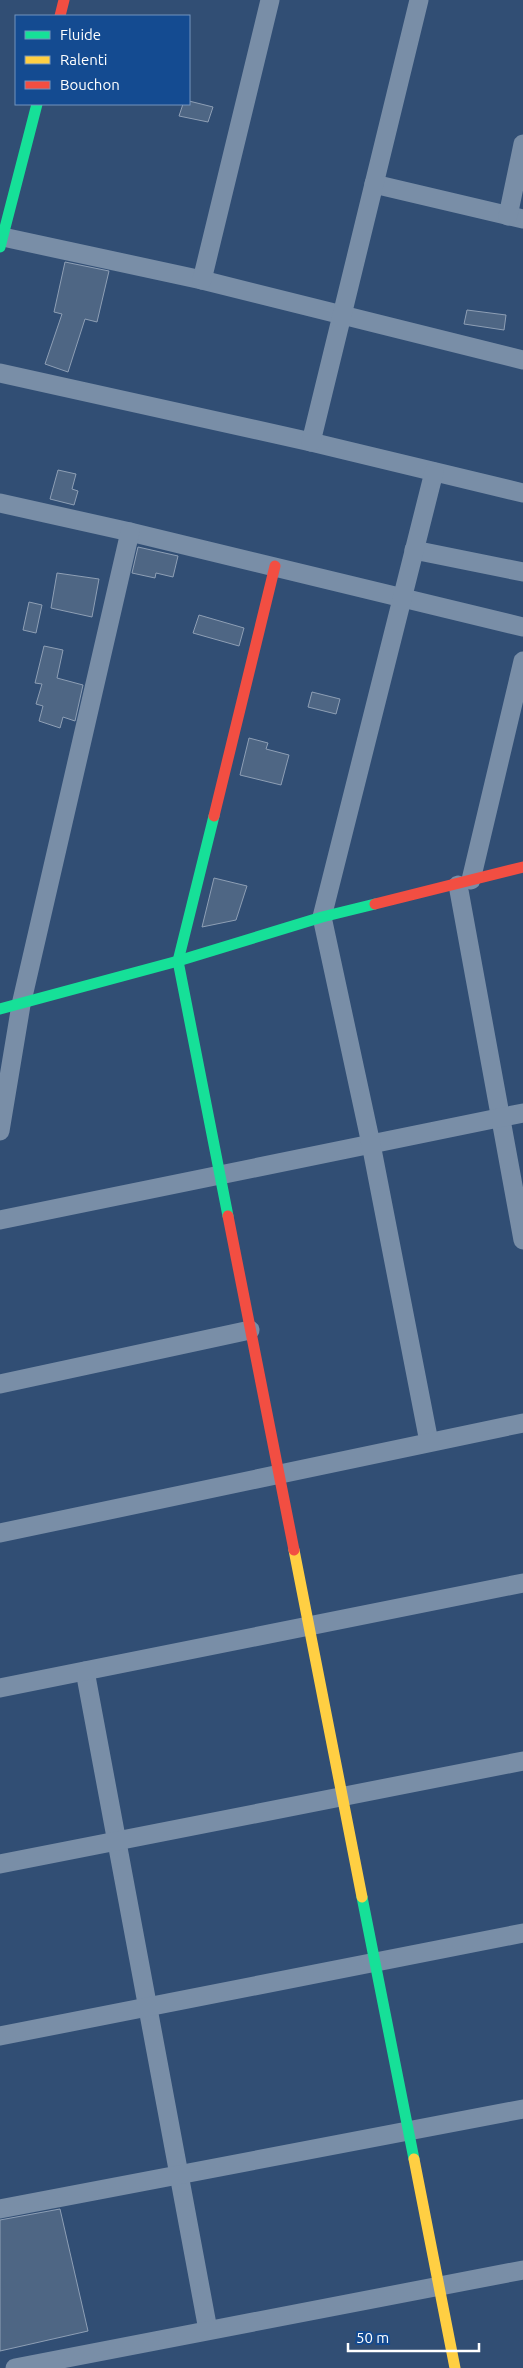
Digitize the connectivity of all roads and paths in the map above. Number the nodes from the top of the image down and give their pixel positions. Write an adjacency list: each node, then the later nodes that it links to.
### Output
1 (64, 0): 4 (street)
2 (270, 0): 10 (street)
3 (419, 0): 7 (street)
4 (60, 15)
5 (37, 105): 9 (street)
6 (523, 144): 8 (street)
7 (374, 184): 8 (street); 11 (street)
8 (515, 218)
9 (1, 242): 10 (street)
10 (202, 280): 11 (street)
11 (342, 315): 12 (street); 14 (street)
12 (523, 360)
13 (0, 373): 14 (street)
14 (311, 442): 15 (street)
15 (434, 472): 16 (street); 19 (street)
16 (523, 492)
17 (0, 503): 18 (street)
18 (130, 532): 20 (street); 30 (street)
19 (414, 550): 21 (street); 22 (street)
20 (275, 566): 22 (street); 29 (street)
21 (523, 572)
22 (402, 598): 23 (street); 28 (street)
23 (523, 627)
24 (523, 661): 25 (street)
25 (516, 719): 27 (street)
26 (523, 866): 27 (street)
27 (465, 882): 28 (street); 33 (street)
28 (322, 917): 29 (street); 35 (street)
29 (178, 961): 30 (street); 36 (street)
30 (21, 1004): 31 (street); 34 (street)
31 (0, 1009)
32 (523, 1113): 33 (street)
33 (500, 1118): 35 (street); 38 (street)
34 (0, 1131)
35 (371, 1144): 36 (street); 42 (street)
36 (219, 1175): 37 (street); 39 (street)
37 (0, 1220)
38 (523, 1240)
39 (250, 1330): 40 (street); 43 (street)
40 (0, 1384)
41 (523, 1423): 42 (street)
42 (430, 1442): 43 (street)
43 (278, 1474): 44 (street); 46 (street)
44 (0, 1533)
45 (523, 1584): 46 (street)
46 (308, 1626): 47 (street); 50 (street)
47 (85, 1671): 48 (street); 51 (street)
48 (0, 1688)
49 (523, 1762): 50 (street)
50 (342, 1797): 51 (street); 54 (street)
51 (117, 1841): 52 (street); 55 (street)
52 (0, 1864)
53 (523, 1933): 54 (street)
54 (374, 1962): 55 (street); 58 (street)
55 (148, 2006): 56 (street); 59 (street)
56 (0, 2036)
57 (523, 2109): 58 (street)
58 (409, 2131): 59 (street); 62 (street)
59 (180, 2174): 60 (street); 63 (street)
60 (0, 2209)
61 (523, 2270): 62 (street)
62 (438, 2286): 63 (street); 65 (street)
63 (208, 2330): 64 (street)
64 (15, 2368)
65 (455, 2368)

